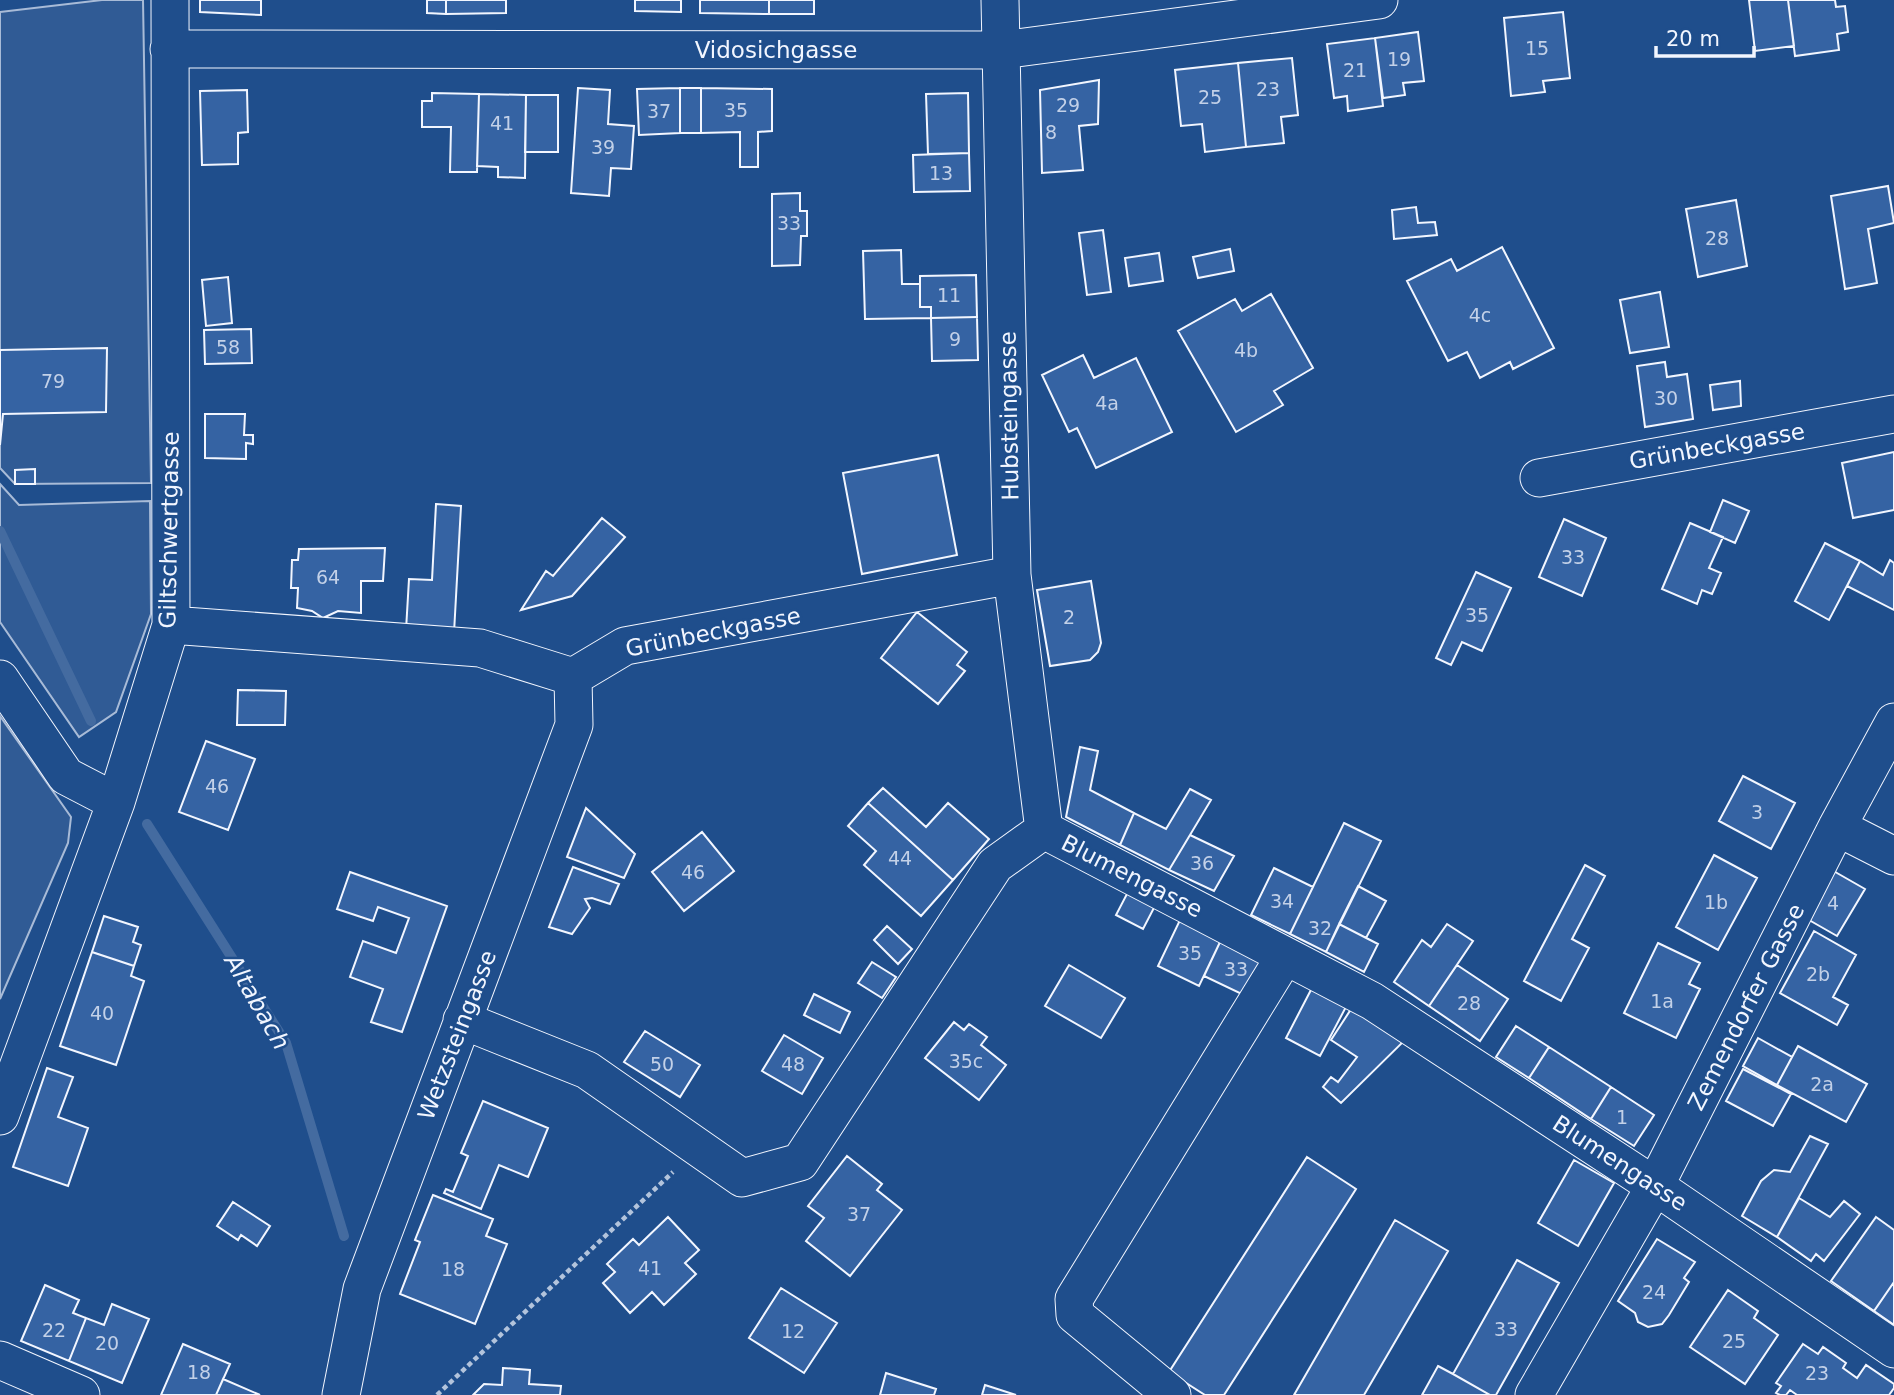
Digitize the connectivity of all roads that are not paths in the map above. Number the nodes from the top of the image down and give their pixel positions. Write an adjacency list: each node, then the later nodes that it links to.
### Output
1 (170, 0): 4 (street, Giltschwertgasse)
2 (1000, 0): 5 (street, Hubsteingasse)
3 (1379, 0): 5 (street, Vidosichgasse)
4 (169, 49): 5 (street, Vidosichgasse); 9 (street, Giltschwertgasse)
5 (1002, 50): 8 (street, Hubsteingasse)
6 (1894, 414): 7 (street, Grünbeckgasse)
7 (1539, 478)
8 (1012, 575): 10 (street, Grünbeckgasse); 15 (street, Hubsteingasse)
9 (171, 625): 10 (street); 13 (street, Giltschwertgasse)
10 (573, 677): 18 (street, Wetzsteingasse)
11 (0, 679): 13 (street)
12 (1894, 722): 14 (street, Zemendorfer Gasse)
13 (116, 802): 19 (street, Giltschwertgasse)
14 (1837, 827): 16 (street); 20 (street, Zemendorfer Gasse)
15 (1044, 830): 17 (street, Blumengasse); 18 (street, Blumengasse)
16 (1894, 856)
17 (1285, 956): 20 (street, Blumengasse); 25 (street)
18 (462, 1020): 24 (street, Wetzsteingasse)
19 (0, 1116)
20 (1655, 1186): 21 (street, Blumengasse); 26 (street, Zemendorfer Gasse)
21 (1894, 1349)
22 (0, 1360): 23 (street)
23 (81, 1395)
24 (341, 1395)
25 (1172, 1395)
26 (1534, 1395)

